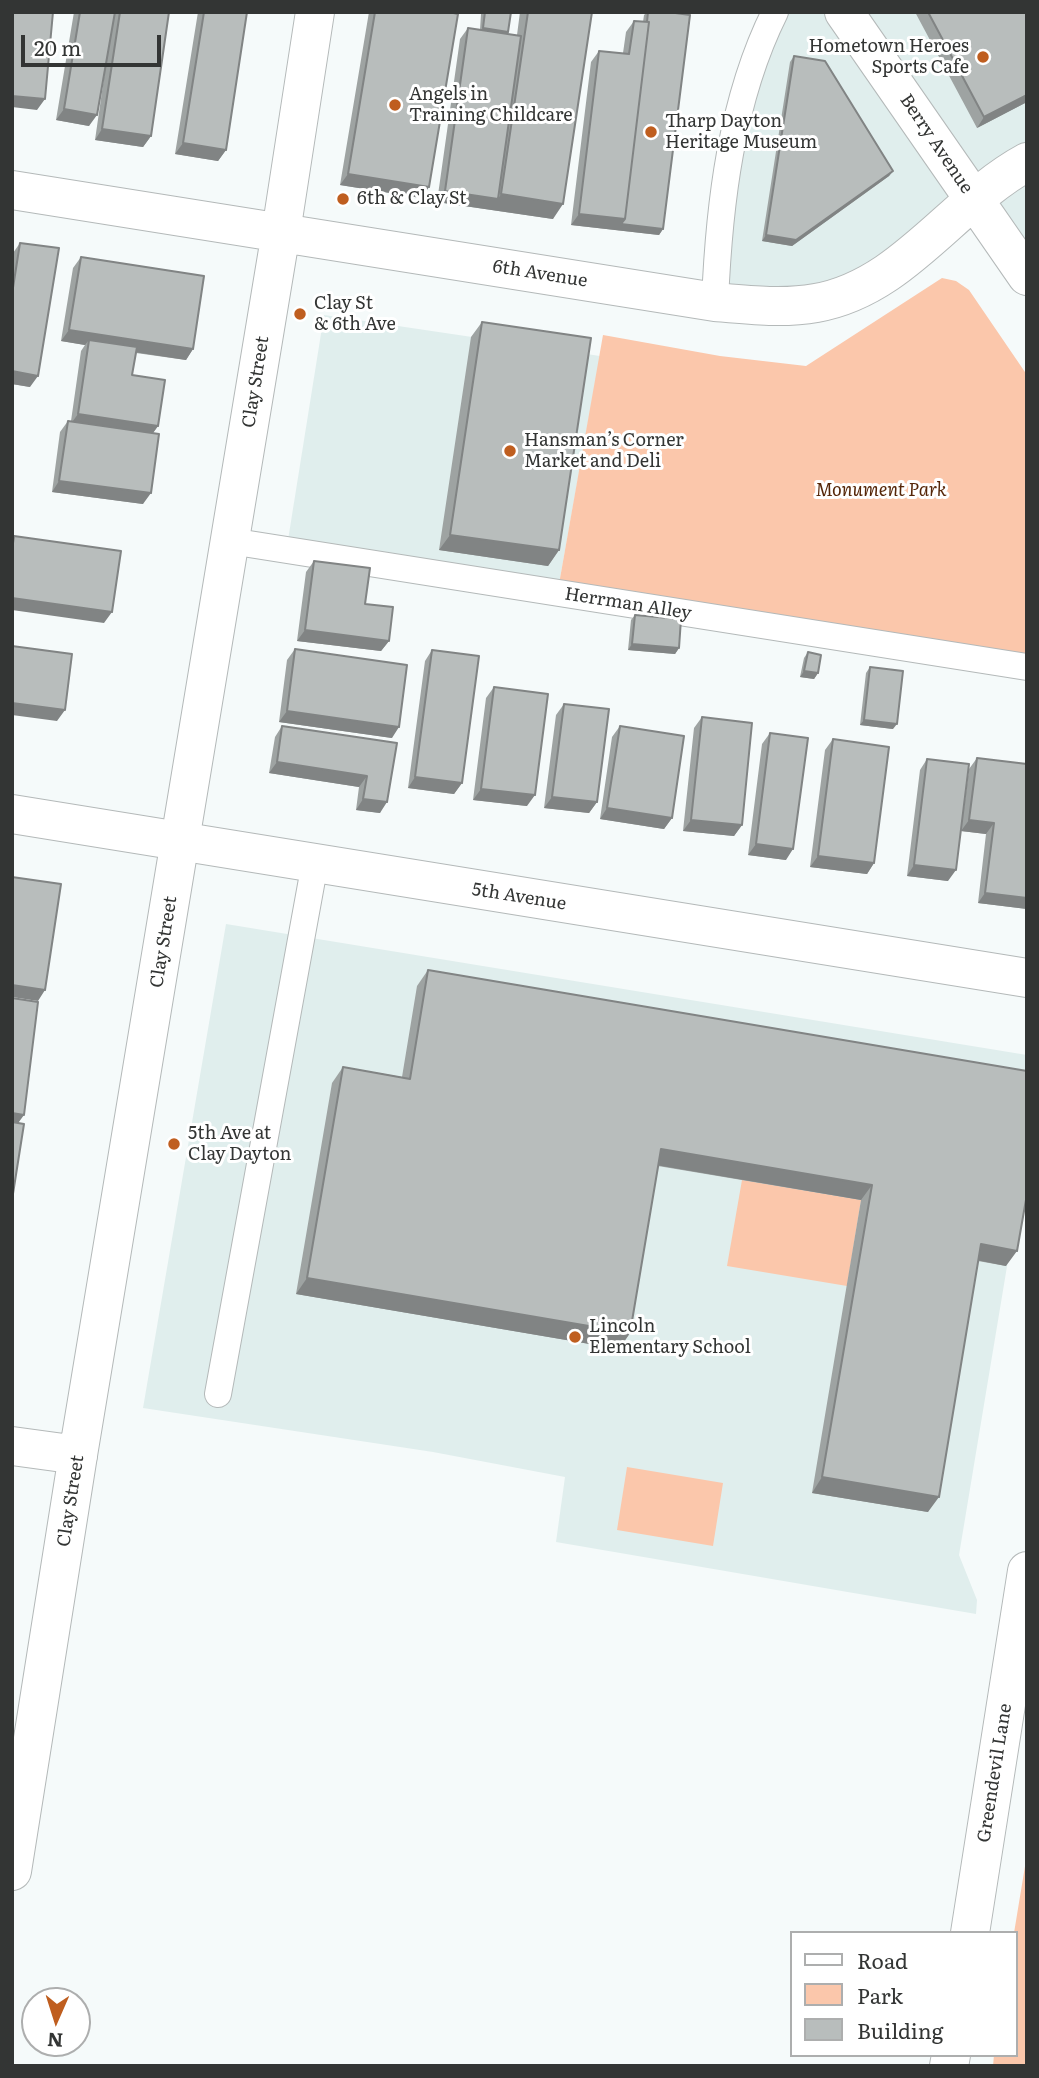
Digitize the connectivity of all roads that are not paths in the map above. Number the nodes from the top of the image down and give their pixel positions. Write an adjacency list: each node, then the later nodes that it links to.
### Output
1 (315, 12): 7 (street, Clay Street)
2 (775, 12): 9 (lane)
3 (844, 12): 6 (street, Berry Avenue)
4 (1027, 162): 6 (street, 6th Avenue)
5 (12, 190): 7 (street, 6th Avenue)
6 (972, 198): 8 (street, Berry Avenue); 9 (street, 6th Avenue)
7 (281, 232): 9 (street, 6th Avenue); 10 (street, Clay Street)
8 (1027, 276)
9 (715, 302)
10 (230, 541): 11 (lane, Herrman Alley); 13 (street, Clay Street)
11 (1027, 667)
12 (12, 814): 13 (street, 5th Avenue)
13 (181, 839): 14 (street, 5th Avenue); 18 (street, Clay Street)
14 (315, 863): 15 (street, 5th Avenue); 16 (lane)
15 (1027, 978)
16 (218, 1394)
17 (12, 1446): 18 (street)
18 (78, 1455): 20 (street, Clay Street)
19 (1027, 1571): 22 (street, Greendevil Lane)
20 (21, 1755): 21 (street, Clay Street)
21 (12, 1871)
22 (970, 1931)

